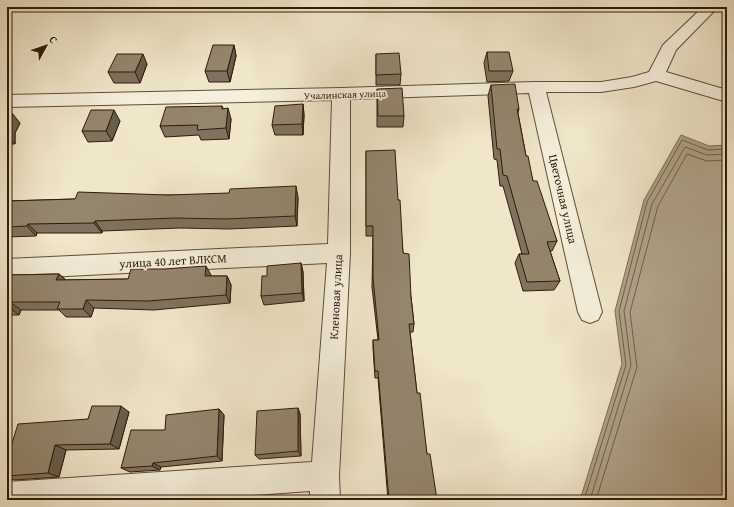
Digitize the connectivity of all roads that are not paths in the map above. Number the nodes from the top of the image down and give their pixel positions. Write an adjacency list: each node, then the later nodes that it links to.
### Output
1 (712, 7): 2 (street)
2 (656, 75): 3 (street, Учалинская улица); 5 (street)
3 (536, 87): 4 (street, Учалинская улица); 9 (street, Цветочная улица)
4 (341, 94): 6 (street, Учалинская улица); 7 (street, Кленовая улица)
5 (727, 96)
6 (7, 101)
7 (339, 253): 8 (street, улица 40 лет ВЛКСМ); 10 (street, Кленовая улица)
8 (7, 269)
9 (590, 312)
10 (325, 488): 11 (street)
11 (7, 497)

